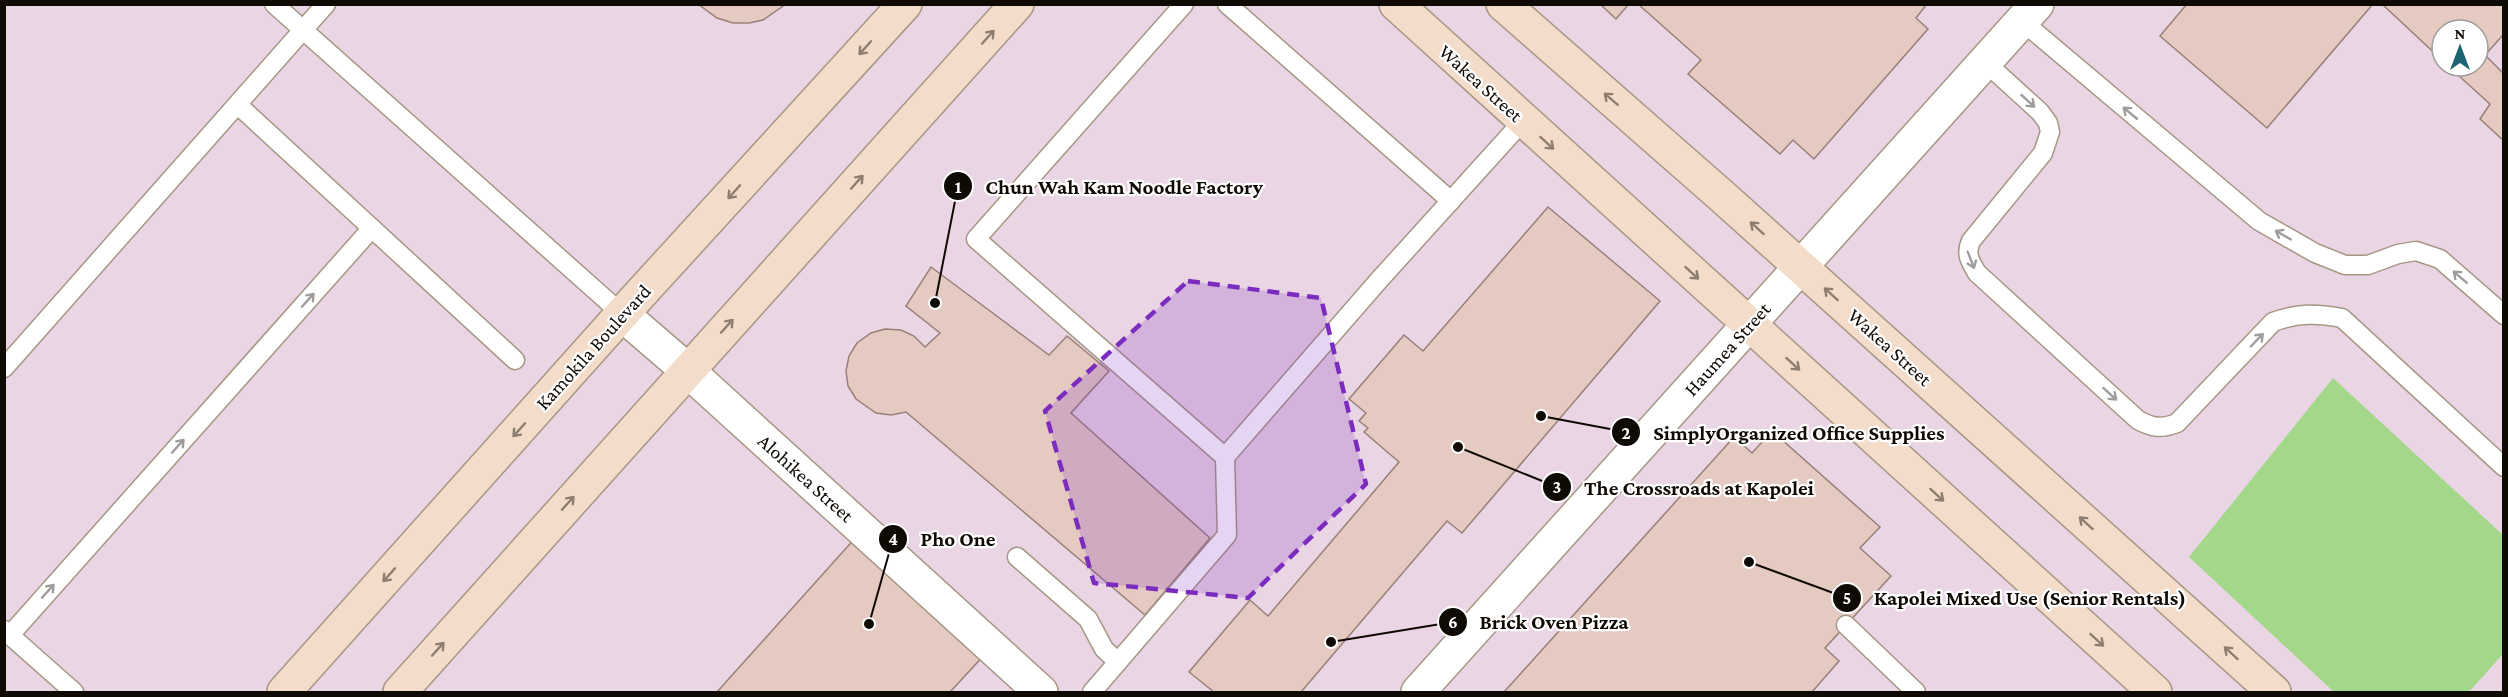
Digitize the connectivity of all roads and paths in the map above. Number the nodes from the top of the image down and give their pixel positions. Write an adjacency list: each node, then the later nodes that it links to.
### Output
1 (274, 4): 10 (lane)
2 (326, 4): 10 (lane)
3 (905, 4): 17 (street, Kamokila Boulevard, one-way to 17)
4 (1017, 4): 22 (street, one-way to 4)
5 (1184, 4): 23 (lane)
6 (1227, 4): 14 (lane)
7 (1395, 4): 13 (street, Wakea Street)
8 (1503, 4): 16 (street, Wakea Street, one-way to 8)
9 (2030, 13): 11 (street, Haumea Street); 18 (lane, one-way to 9)
10 (303, 31): 12 (lane); 17 (lane)
11 (1985, 62): 16 (street, Haumea Street); 24 (lane, one-way to 24)
12 (238, 105): 15 (lane); 21 (lane)
13 (1523, 121): 14 (lane); 19 (street, Wakea Street, one-way to 19)
14 (1451, 201): 23 (lane)
15 (372, 228): 20 (lane); 27 (lane, one-way to 15)
16 (1801, 267): 19 (street, Haumea Street); 37 (street, Wakea Street, one-way to 16)
17 (622, 314): 22 (street, Alohikea Street); 30 (street, Kamokila Boulevard, one-way to 30)
18 (2504, 315)
19 (1749, 324): 34 (street, Haumea Street); 36 (street, Wakea Street, one-way to 36)
20 (515, 360)
21 (4, 368)
22 (687, 370): 31 (street, one-way to 22); 32 (street, Alohikea Street)
23 (1225, 457): 28 (lane)
24 (2504, 467)
25 (1017, 557): 28 (lane)
26 (1846, 625): 35 (lane)
27 (7, 633): 29 (lane)
28 (1118, 662): 33 (lane)
29 (74, 693)
30 (284, 693)
31 (399, 693)
32 (1041, 693)
33 (1092, 693)
34 (1418, 693)
35 (1916, 693)
36 (2155, 693)
37 (2274, 693)

